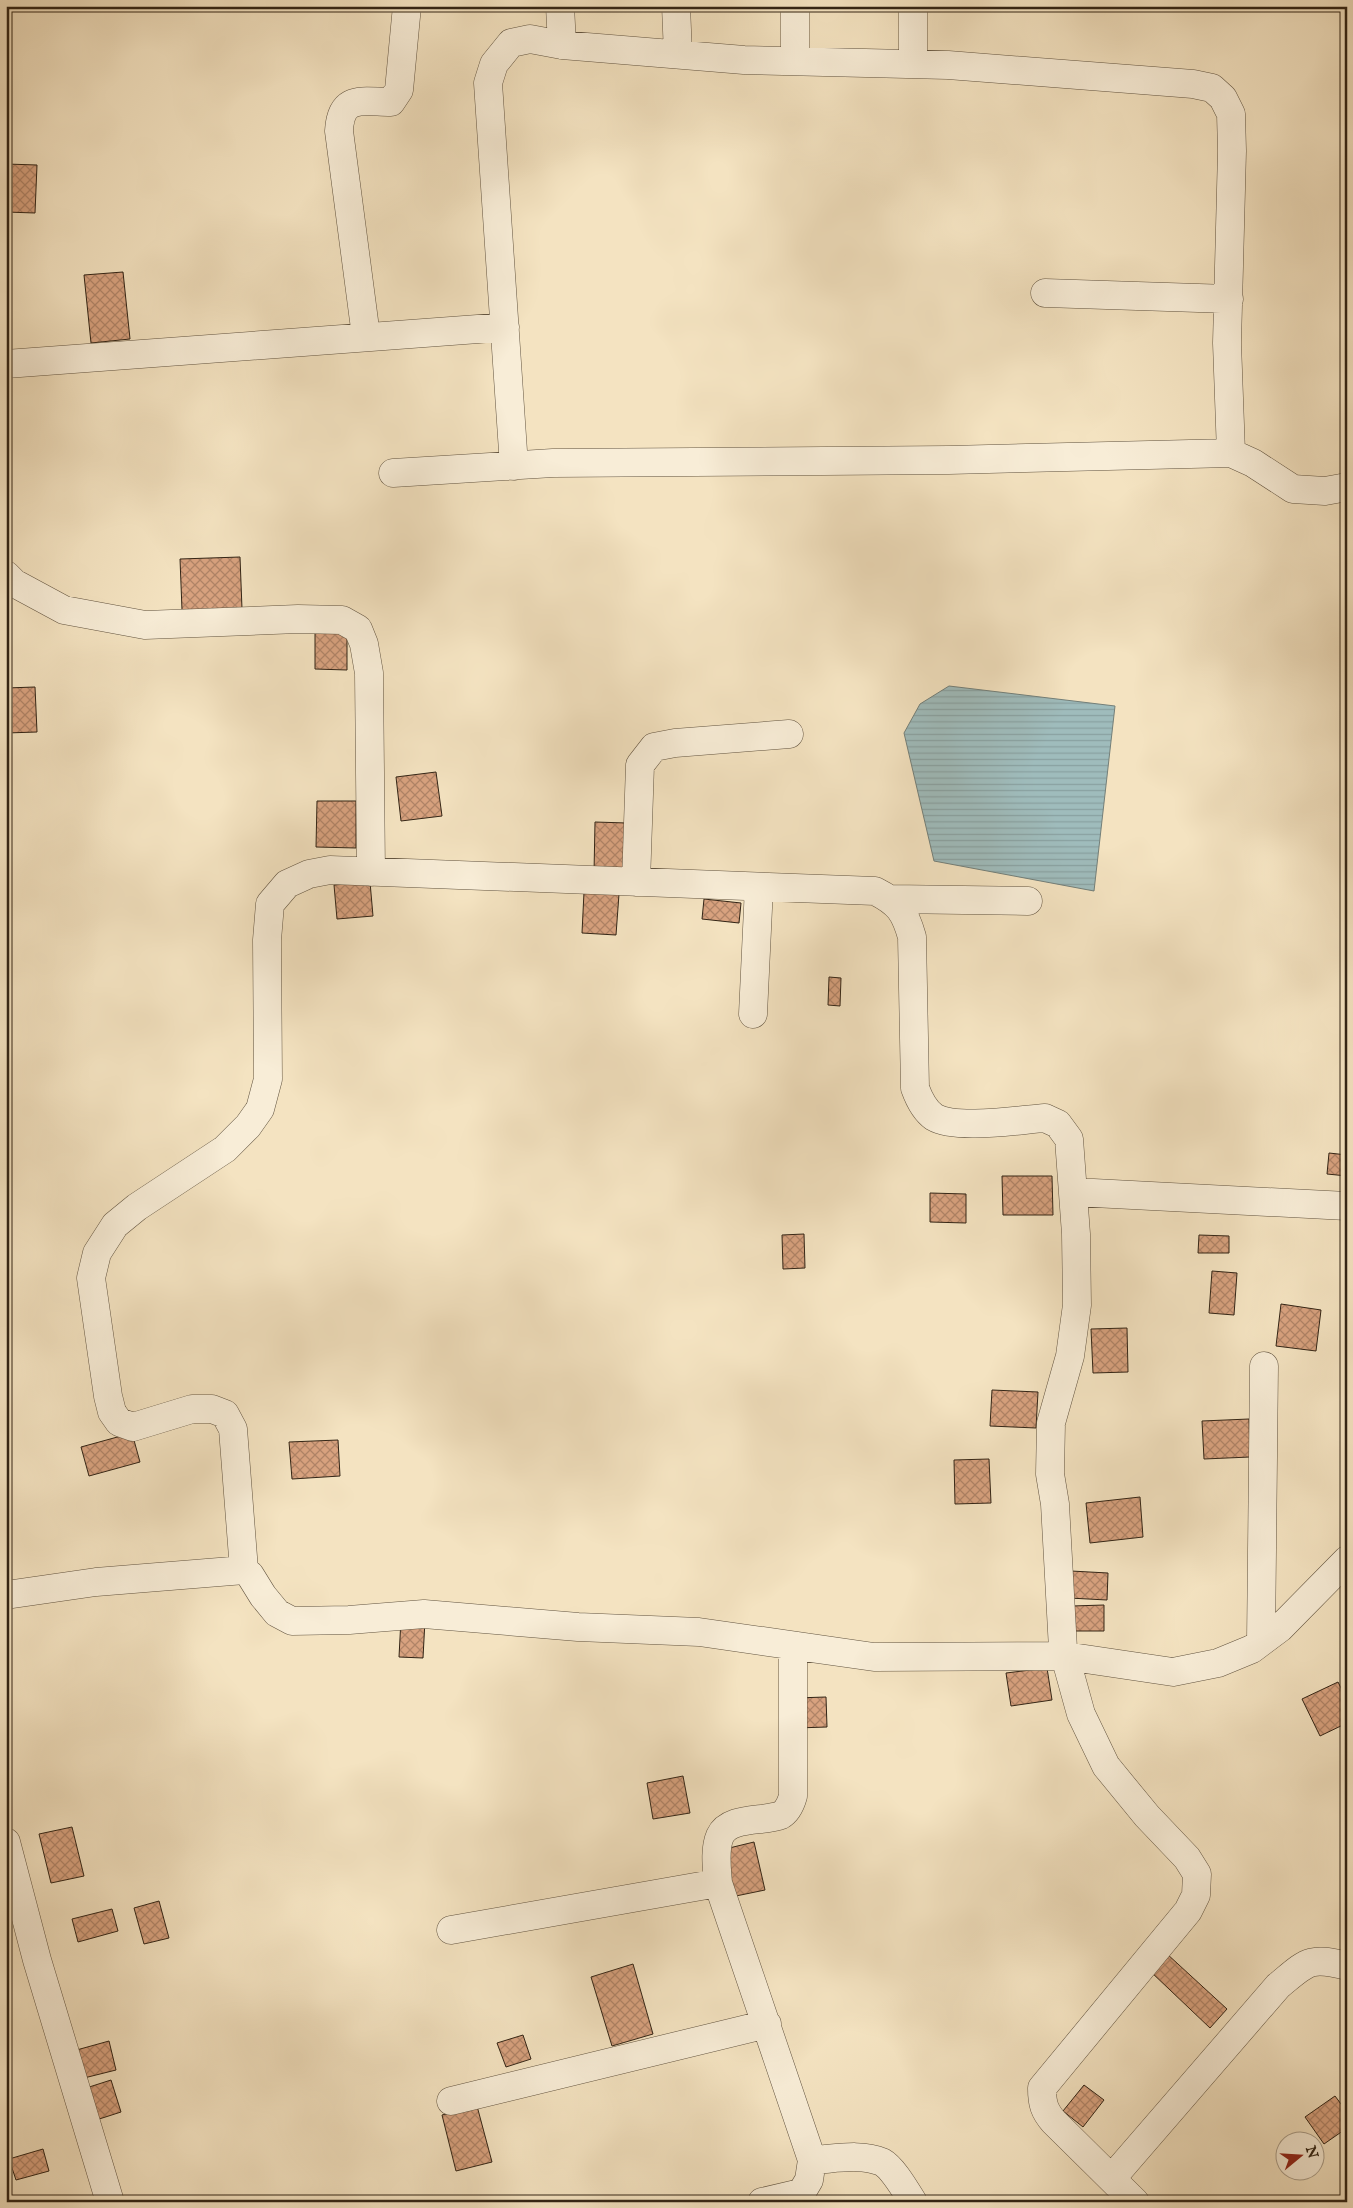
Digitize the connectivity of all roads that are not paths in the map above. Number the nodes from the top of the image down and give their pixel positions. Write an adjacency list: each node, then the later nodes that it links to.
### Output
1 (408, 6): 13 (street)
2 (560, 6): 6 (street)
3 (676, 6): 7 (street)
4 (795, 6): 8 (street)
5 (913, 6): 9 (street)
6 (562, 45): 7 (street); 12 (street)
7 (678, 54): 8 (street)
8 (796, 61): 9 (street)
9 (913, 64): 11 (street)
10 (1045, 293): 11 (street)
11 (1229, 299): 15 (street)
12 (505, 327): 13 (street); 16 (street)
13 (366, 336): 14 (street)
14 (6, 364)
15 (1231, 453): 16 (street); 18 (street)
16 (514, 466): 17 (street)
17 (393, 472)
18 (1347, 487)
19 (6, 576): 21 (street)
20 (789, 734): 22 (street)
21 (370, 872): 22 (street); 31 (street)
22 (636, 882): 23 (street)
23 (758, 887): 24 (street); 26 (street)
24 (891, 899): 25 (street); 27 (street)
25 (1028, 901)
26 (753, 1014)
27 (1074, 1192): 28 (street); 35 (street)
28 (1347, 1206)
29 (1264, 1366): 33 (street)
30 (1347, 1560): 33 (street)
31 (244, 1570): 32 (street); 34 (street)
32 (6, 1595)
33 (1261, 1642): 35 (street)
34 (793, 1646): 35 (street); 37 (street)
35 (1065, 1656): 43 (street)
36 (8, 1853): 45 (street)
37 (718, 1883): 38 (street); 40 (street)
38 (450, 1930)
39 (1347, 1966): 43 (street)
40 (766, 2024): 41 (street); 42 (street)
41 (450, 2101)
42 (812, 2160): 44 (street); 47 (street)
43 (1112, 2178): 48 (street)
44 (798, 2197): 46 (street)
45 (110, 2202)
46 (762, 2202)
47 (913, 2202)
48 (1136, 2202)

